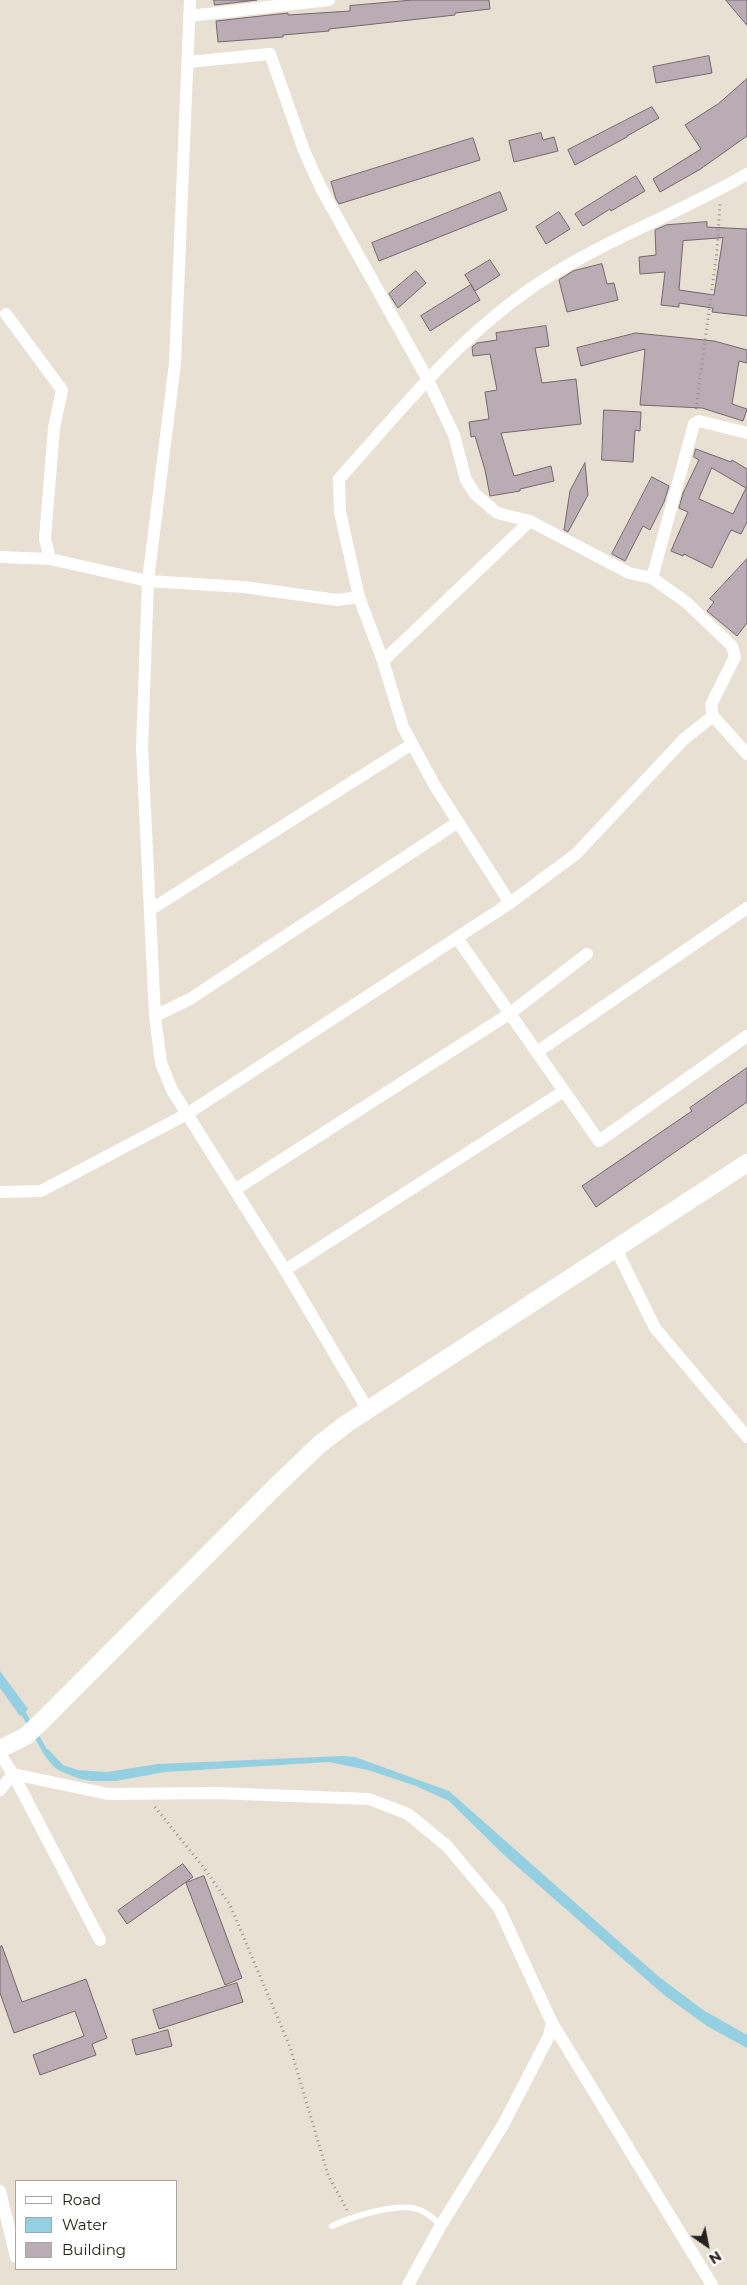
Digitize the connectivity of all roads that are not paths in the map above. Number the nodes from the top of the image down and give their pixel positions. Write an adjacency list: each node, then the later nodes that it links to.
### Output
1 (190, 0): 3 (street)
2 (329, 0): 3 (street)
3 (189, 16): 4 (street)
4 (188, 62): 7 (street); 13 (street)
5 (747, 174): 7 (street)
6 (6, 314): 11 (street)
7 (428, 380): 9 (street); 14 (street)
8 (747, 433): 12 (street)
9 (530, 521): 12 (street); 15 (street)
10 (0, 557): 11 (street)
11 (50, 559): 13 (street)
12 (652, 578): 16 (street)
13 (148, 580): 14 (street); 22 (street)
14 (359, 597): 15 (street)
15 (383, 661): 17 (street)
16 (713, 716): 18 (street); 20 (street)
17 (412, 744): 19 (street); 22 (street)
18 (747, 754)
19 (458, 822): 20 (street); 26 (street)
20 (510, 903): 23 (street)
21 (747, 908): 28 (street)
22 (150, 910): 26 (street)
23 (457, 938): 25 (street); 30 (street)
24 (587, 954): 25 (street)
25 (509, 1014): 28 (street); 32 (street)
26 (155, 1016): 30 (street)
27 (747, 1036): 29 (street)
28 (537, 1052): 29 (street)
29 (564, 1091): 35 (street)
30 (188, 1114): 32 (street); 33 (street)
31 (747, 1163): 34 (street)
32 (236, 1189): 35 (street)
33 (0, 1192)
34 (616, 1249): 36 (street); 37 (street)
35 (285, 1270): 36 (street)
36 (368, 1410): 38 (street)
37 (747, 1437)
38 (0, 1749)
39 (0, 1754): 40 (street)
40 (13, 1774): 41 (street); 42 (street); 43 (street)
41 (0, 1790)
42 (100, 1940)
43 (552, 2023): 45 (street); 49 (street)
44 (0, 2191): 47 (street)
45 (441, 2225): 46 (lane); 48 (street)
46 (332, 2226)
47 (15, 2253)
48 (408, 2285)
49 (712, 2285)

